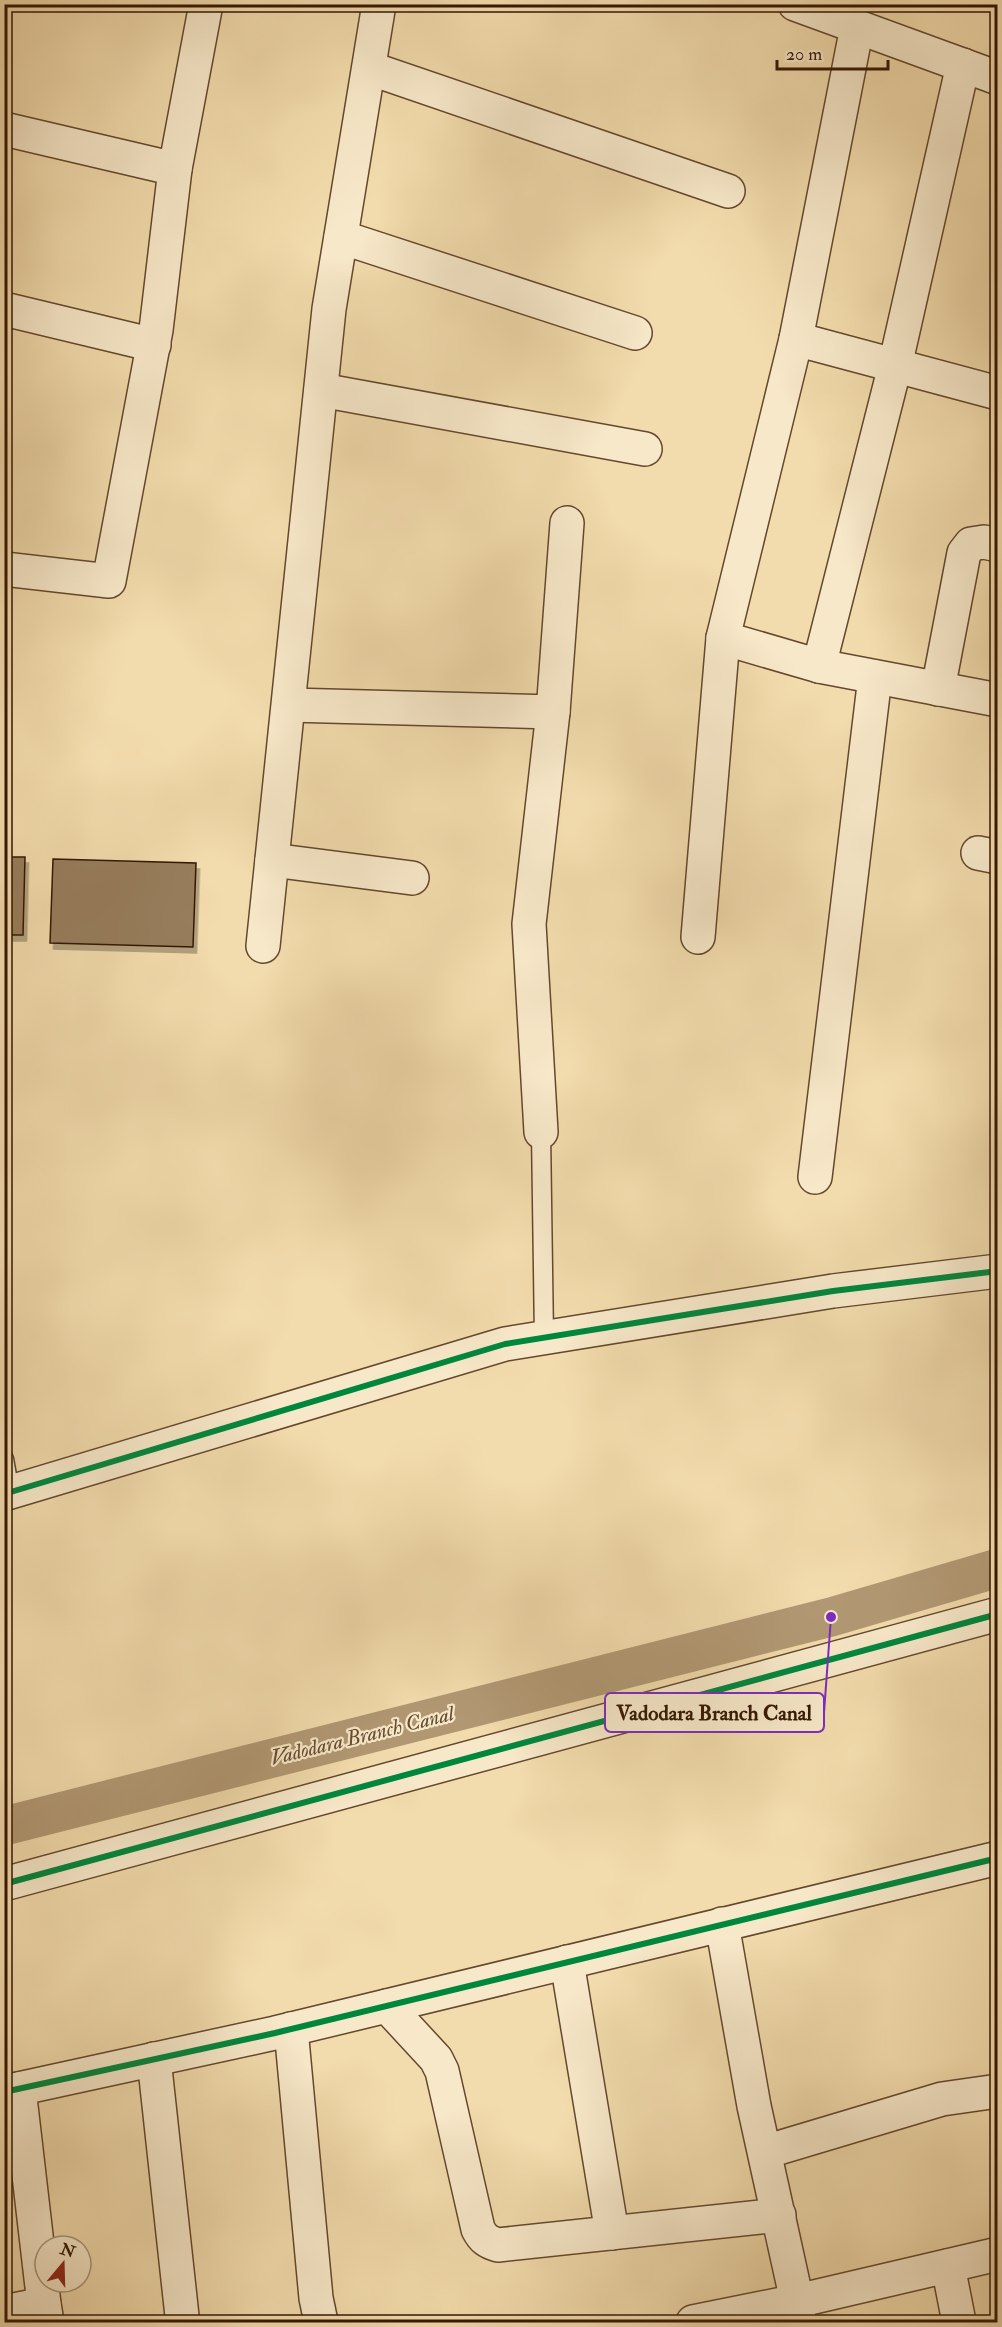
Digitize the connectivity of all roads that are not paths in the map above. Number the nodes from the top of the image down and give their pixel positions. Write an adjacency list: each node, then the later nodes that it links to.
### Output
1 (206, 4): 9 (street)
2 (379, 4): 6 (street)
3 (795, 4): 4 (street)
4 (857, 27): 5 (street); 14 (street)
5 (963, 65): 7 (street); 16 (street)
6 (369, 68): 10 (street); 11 (street)
7 (998, 78)
8 (4, 129): 9 (street)
9 (176, 169): 15 (street)
10 (728, 191)
11 (341, 237): 13 (street); 17 (street)
12 (4, 309): 15 (street)
13 (635, 333)
14 (796, 339): 16 (street); 23 (street)
15 (154, 345): 22 (street)
16 (895, 366): 18 (street); 24 (street)
17 (321, 390): 19 (street); 28 (street)
18 (998, 393)
19 (645, 449)
20 (567, 523): 29 (street)
21 (998, 545): 26 (street)
22 (4, 569)
23 (723, 638): 24 (street); 32 (street)
24 (819, 666): 25 (street)
25 (875, 677): 26 (street); 35 (street)
26 (938, 689): 27 (street)
27 (998, 700)
28 (289, 705): 29 (street); 30 (street)
29 (553, 712): 34 (street)
30 (272, 860): 31 (street); 33 (street)
31 (412, 878)
32 (698, 937)
33 (263, 946)
34 (541, 1132): 37 (lane)
35 (815, 1177)
36 (998, 1271): 37 (street)
37 (544, 1338): 39 (street)
38 (4, 1459): 39 (lane)
39 (7, 1493)
40 (998, 1614): 42 (street)
41 (998, 1858): 43 (street)
42 (4, 1884)
43 (722, 1924): 44 (street); 50 (street)
44 (567, 1962): 45 (street); 52 (street)
45 (387, 2006): 46 (street); 52 (street)
46 (291, 2029): 47 (street); 59 (street)
47 (154, 2059): 48 (street); 58 (street)
48 (11, 2090): 57 (street)
49 (998, 2091): 50 (street)
50 (765, 2152): 51 (street)
51 (779, 2215): 52 (street); 56 (street)
52 (612, 2233)
53 (998, 2254): 54 (street)
54 (948, 2266): 56 (street); 61 (street)
55 (4, 2312): 57 (street)
56 (798, 2312): 60 (street)
57 (46, 2313)
58 (182, 2316)
59 (321, 2322)
60 (693, 2322)
61 (959, 2322)

